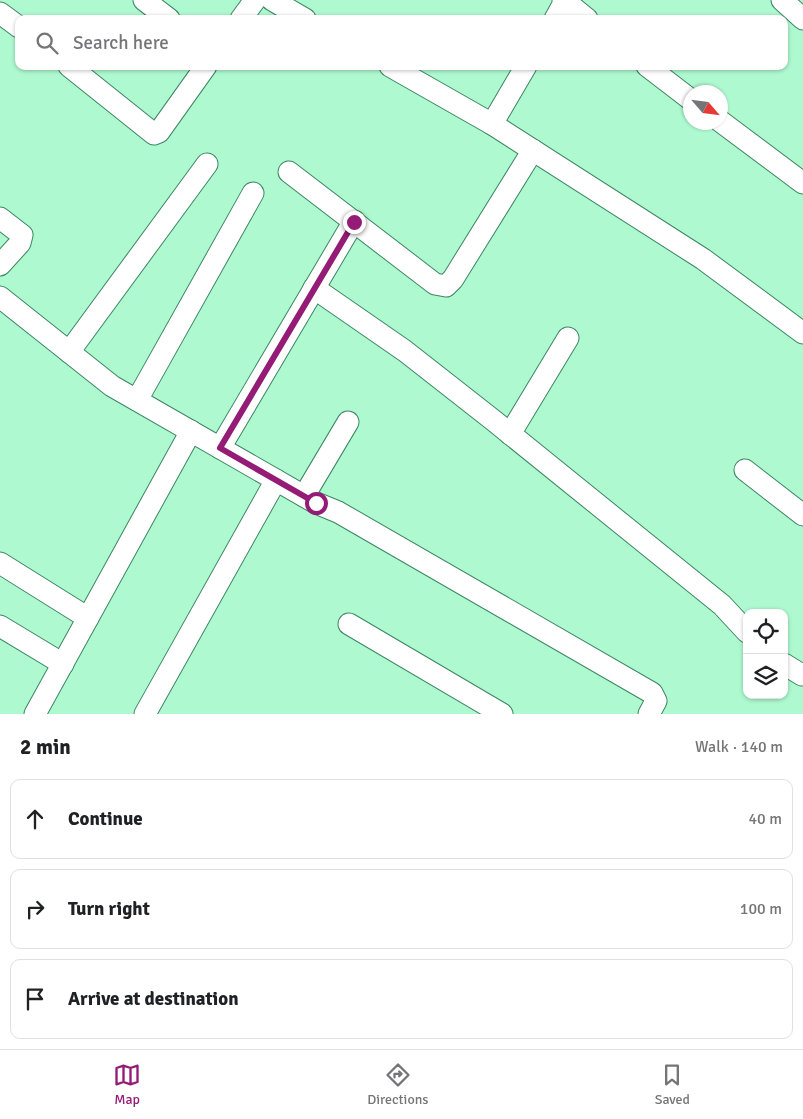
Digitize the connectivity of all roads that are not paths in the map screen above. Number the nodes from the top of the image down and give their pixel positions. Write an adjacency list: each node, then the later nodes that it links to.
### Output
1 (144, 0): 7 (street)
2 (255, 0): 8 (street)
3 (272, 0): 9 (street)
4 (782, 0): 11 (street)
5 (561, 7): 10 (street)
6 (0, 13): 12 (street)
7 (165, 15)
8 (244, 15)
9 (298, 15)
10 (578, 15)
11 (803, 19)
12 (15, 24)
13 (74, 70): 14 (street)
14 (203, 70)
15 (397, 70): 19 (street)
16 (524, 70): 19 (street)
17 (652, 70): 18 (street)
18 (683, 94)
19 (492, 124): 21 (street)
20 (728, 127): 24 (street)
21 (533, 150): 27 (street); 31 (street)
22 (207, 164): 33 (street)
23 (289, 172): 27 (street)
24 (803, 183)
25 (253, 193): 34 (street)
26 (0, 218): 28 (street)
27 (354, 222): 29 (street)
28 (0, 265)
29 (314, 288): 37 (street); 38 (street)
30 (0, 298): 33 (street)
31 (803, 333)
32 (568, 338): 37 (street)
33 (69, 352): 34 (street)
34 (137, 400): 36 (street)
35 (348, 422): 41 (street)
36 (191, 431): 38 (street); 44 (street)
37 (510, 434): 47 (street)
38 (220, 448): 40 (street)
39 (745, 470): 42 (street)
40 (276, 480): 41 (street); 52 (street)
41 (304, 496): 54 (street)
42 (803, 515)
43 (0, 562): 44 (street)
44 (88, 618): 48 (street)
45 (349, 624): 53 (street)
46 (0, 626): 48 (street)
47 (743, 628)
48 (63, 664): 51 (street)
49 (788, 666): 50 (street)
50 (803, 674)
51 (35, 714)
52 (145, 714)
53 (502, 714)
54 (649, 714)

